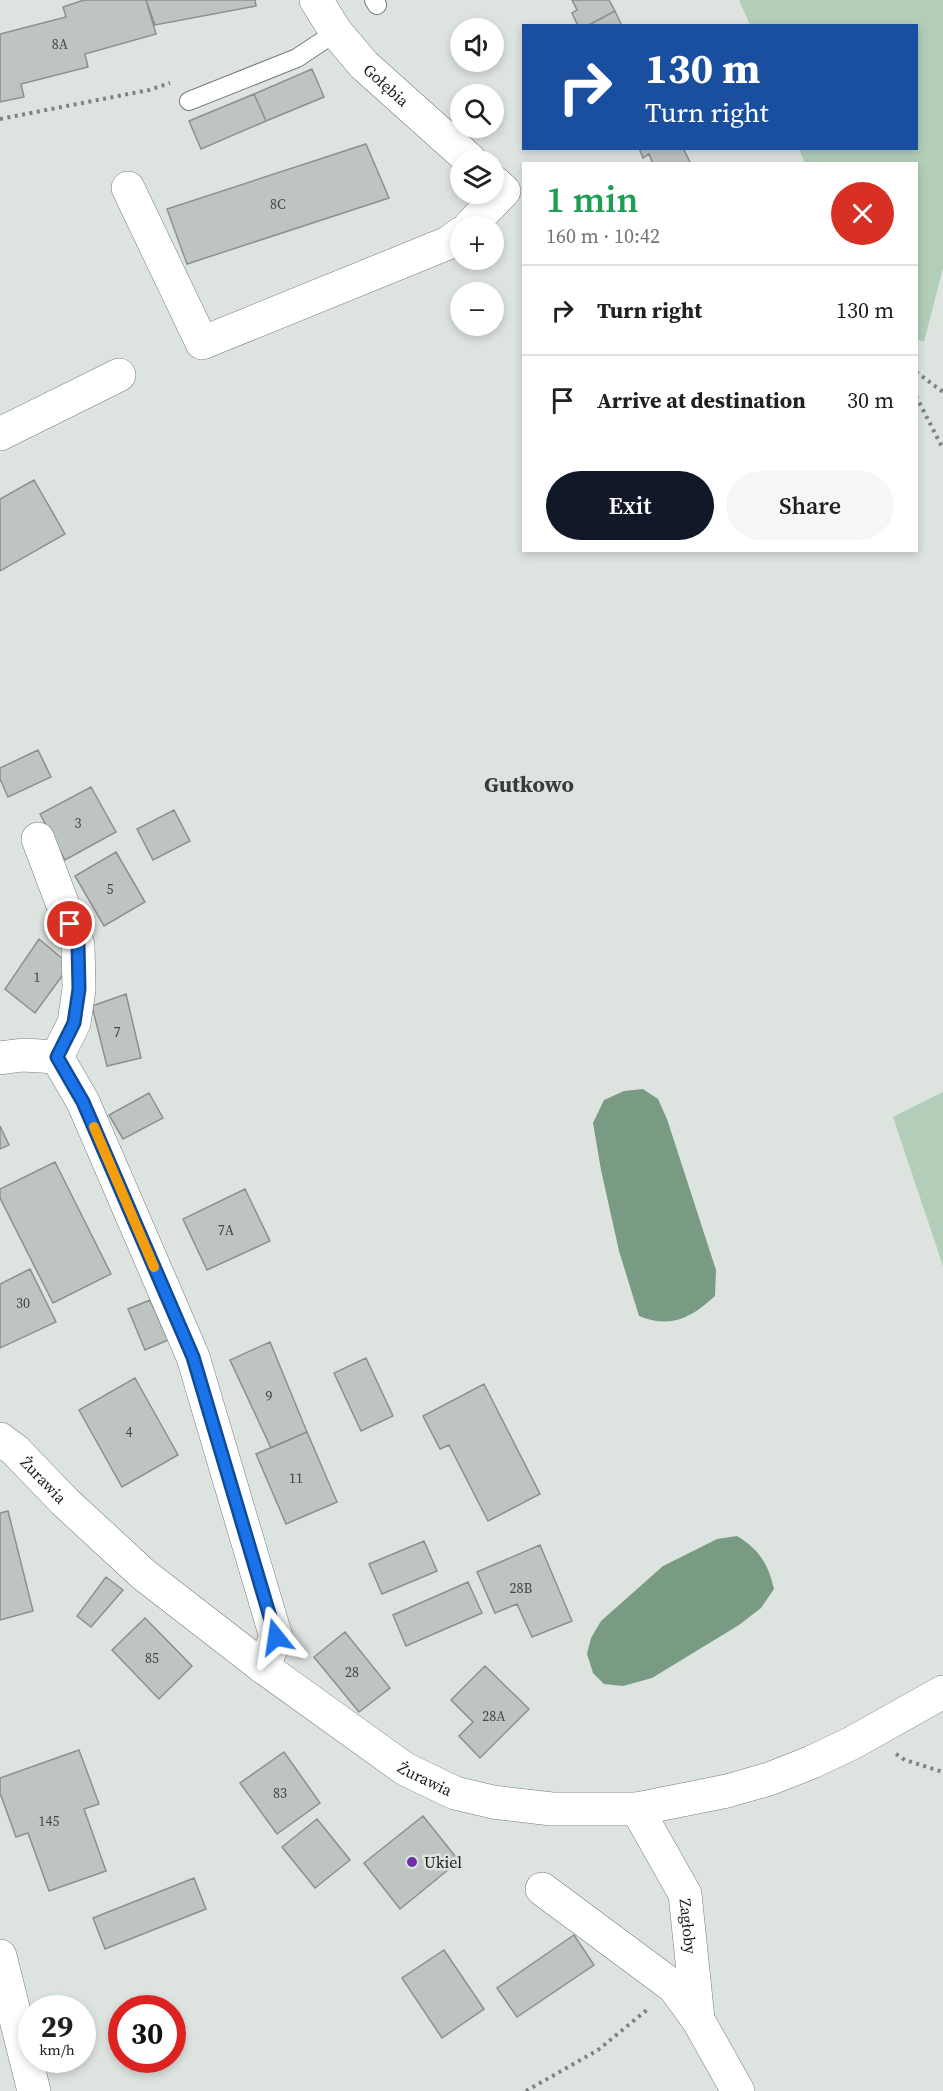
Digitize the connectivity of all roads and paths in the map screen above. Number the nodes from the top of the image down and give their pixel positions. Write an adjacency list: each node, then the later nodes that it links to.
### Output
1 (316, 0): 2 (street, Gołębia)
2 (336, 32): 4 (lane); 6 (street, Gołębia)
3 (171, 83): 5 (path)
4 (189, 101)
5 (0, 119)
6 (459, 150)
7 (129, 189): 8 (street)
8 (450, 242)
9 (918, 373): 11 (path)
10 (119, 375): 13 (street)
11 (943, 392)
12 (918, 400): 14 (path)
13 (0, 434)
14 (943, 448)
15 (38, 839): 16 (street)
16 (57, 1057): 17 (street); 19 (street)
17 (0, 1058)
18 (0, 1439): 19 (street, Żurawia)
19 (263, 1667): 23 (street, Żurawia)
20 (943, 1692): 21 (street, Żurawia)
21 (870, 1733): 22 (path); 23 (street, Żurawia)
22 (943, 1772)
23 (637, 1809): 27 (street, Zagłoby)
24 (542, 1889): 26 (street, Zagłoby)
25 (0, 1956): 28 (street)
26 (674, 1988): 27 (street, Zagłoby); 29 (path)
27 (698, 2020): 30 (street, Zagłoby)
28 (34, 2091)
29 (526, 2091)
30 (738, 2091)

